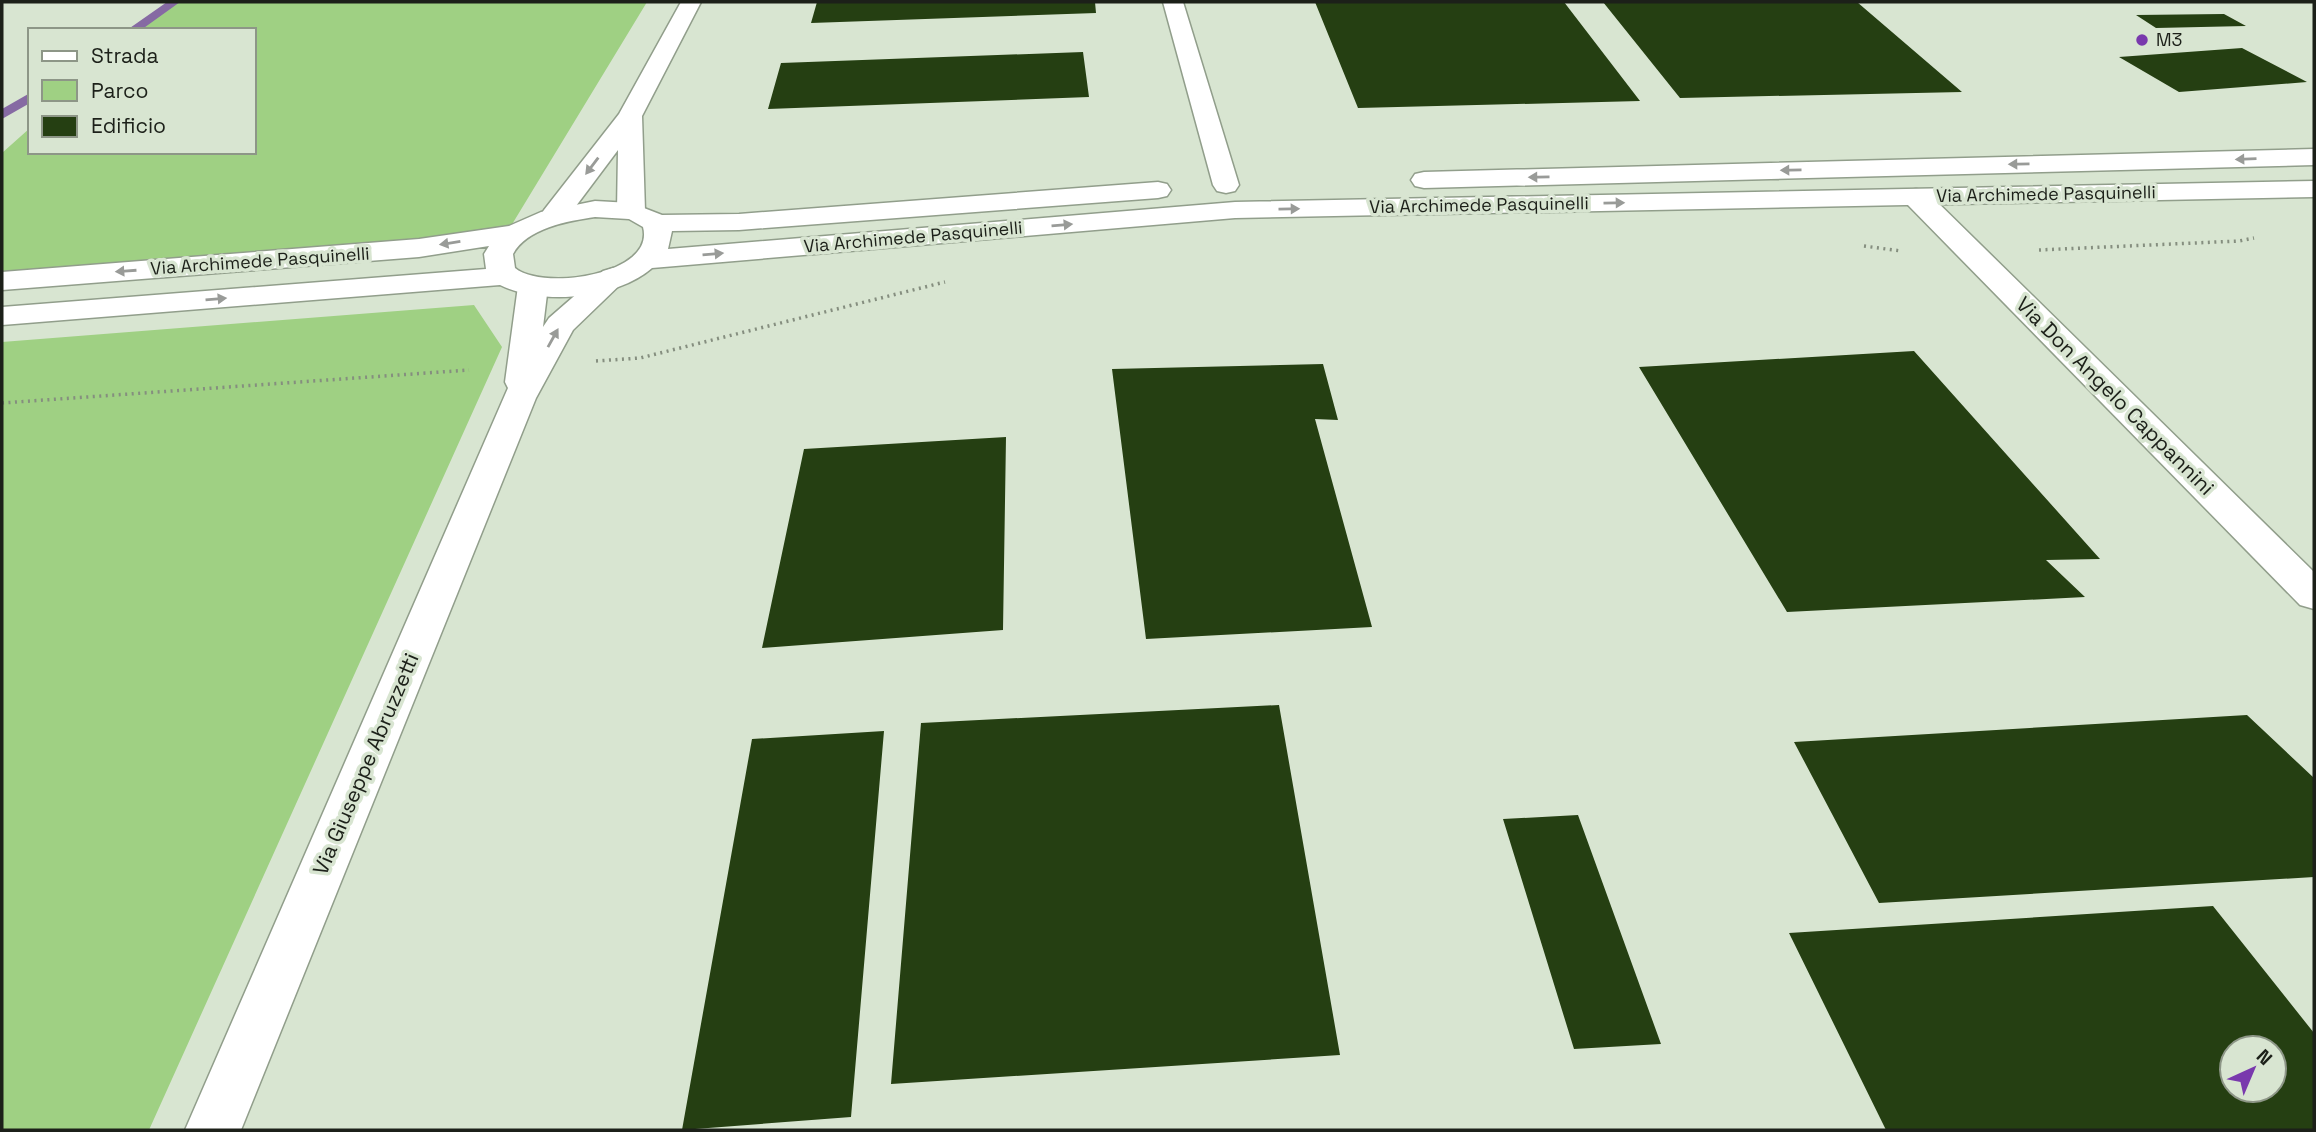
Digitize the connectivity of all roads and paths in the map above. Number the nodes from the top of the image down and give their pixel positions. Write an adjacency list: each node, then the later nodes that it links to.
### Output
1 (691, 2): 3 (main road)
2 (1173, 2): 7 (main road)
3 (630, 116): 10 (main road, one-way to 10); 11 (main road)
4 (2314, 157): 5 (main road, Via Archimede Pasquinelli, one-way to 5)
5 (1406, 180)
6 (1253, 184): 7 (main road, Via Archimede Pasquinelli)
7 (1226, 185): 11 (main road, Via Archimede Pasquinelli)
8 (2314, 189): 9 (main road, Via Archimede Pasquinelli)
9 (1916, 197): 15 (main road, Via Don Angelo Cappannini); 16 (main road, Via Archimede Pasquinelli, one-way to 9)
10 (554, 216): 11 (main road, Via Archimede Pasquinelli); 12 (main road, Via Archimede Pasquinelli)
11 (643, 217): 16 (main road)
12 (518, 233): 18 (main road, Via Archimede Pasquinelli, one-way to 18); 19 (main road)
13 (2264, 235): 15 (path)
14 (1856, 244): 15 (path)
15 (1971, 251): 24 (main road, Via Don Angelo Cappannini)
16 (645, 260): 17 (main road, Via Archimede Pasquinelli)
17 (613, 277): 19 (main road, Via Archimede Pasquinelli); 22 (main road, Via Giuseppe Abruzzetti, one-way to 17)
18 (2, 281)
19 (520, 281): 21 (main road, Via Archimede Pasquinelli, one-way to 19); 22 (main road, Via Giuseppe Abruzzetti)
20 (949, 282): 22 (path)
21 (2, 316)
22 (527, 376): 23 (path); 25 (main road, Via Giuseppe Abruzzetti)
23 (2, 403)
24 (2314, 595)
25 (213, 1130)

